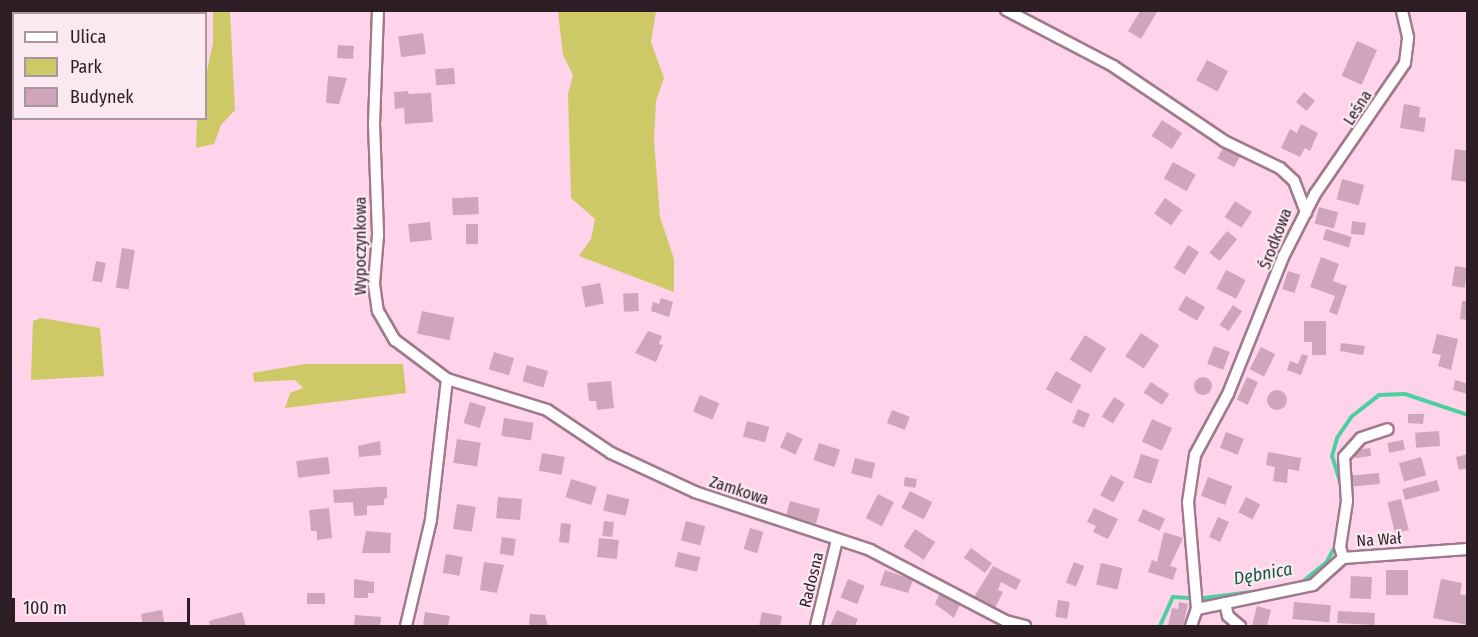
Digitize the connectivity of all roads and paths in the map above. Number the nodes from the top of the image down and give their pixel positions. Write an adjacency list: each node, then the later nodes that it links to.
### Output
1 (378, 10): 5 (street, Wypoczynkowa)
2 (1006, 10): 4 (street, Środkowa)
3 (1402, 10): 4 (street, Leśna)
4 (1306, 213): 11 (street, Środkowa)
5 (447, 379): 7 (street, Zamkowa); 12 (street)
6 (1388, 429): 9 (street)
7 (837, 540): 13 (street, Radosna); 14 (street, Zamkowa)
8 (1467, 549): 9 (street, Na Wał)
9 (1343, 558): 10 (street, Na Wał)
10 (1225, 603): 11 (street, Na Wał); 16 (street)
11 (1197, 609): 15 (street, Środkowa)
12 (406, 627)
13 (816, 627)
14 (1025, 627)
15 (1191, 627)
16 (1240, 627)

